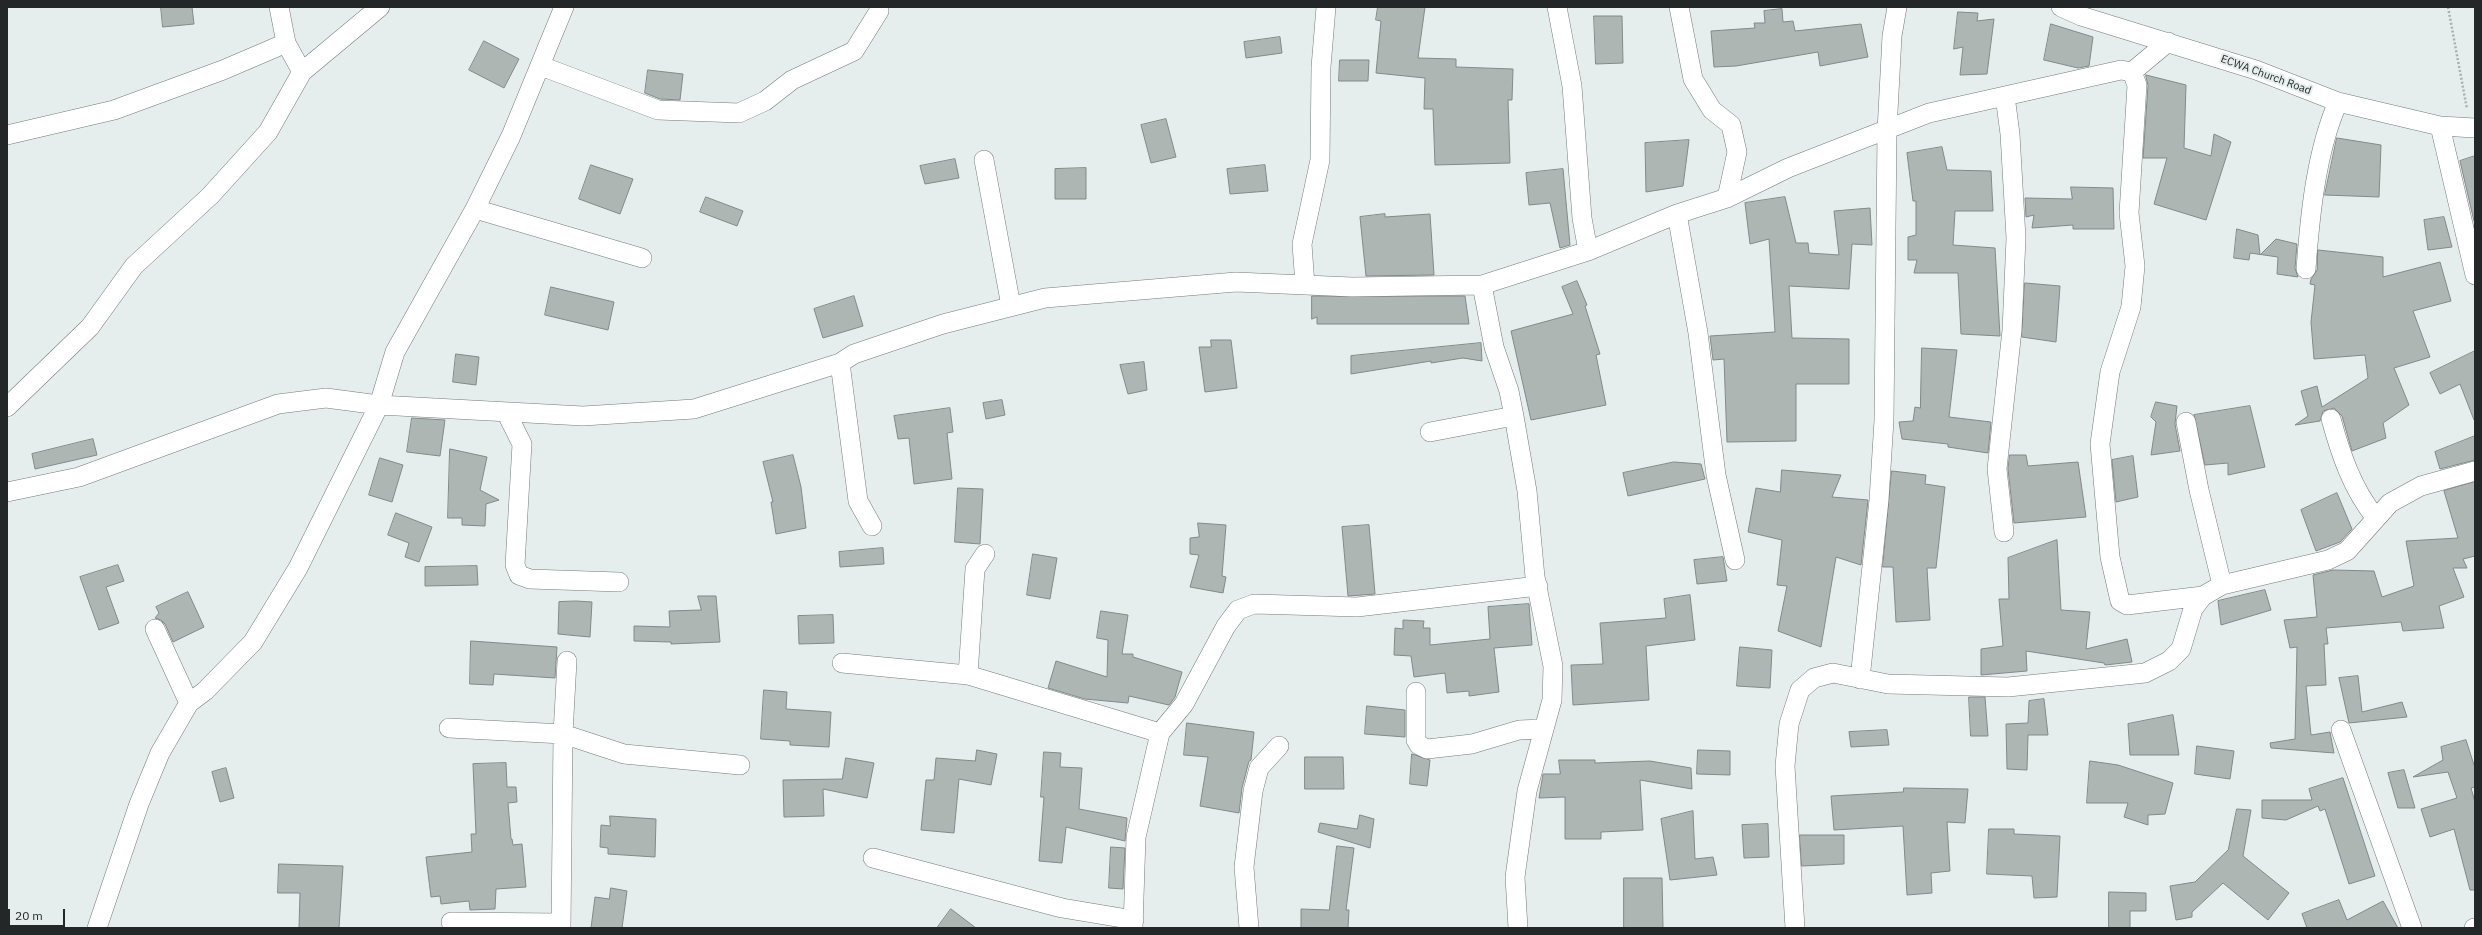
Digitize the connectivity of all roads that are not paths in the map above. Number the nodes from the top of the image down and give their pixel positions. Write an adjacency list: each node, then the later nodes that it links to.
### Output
1 (279, 7): 11 (street)
2 (380, 7): 13 (street)
3 (564, 7): 12 (street)
4 (1326, 7): 29 (street)
5 (1557, 7): 25 (street)
6 (1679, 7): 22 (street)
7 (1897, 7): 19 (street)
8 (2061, 7): 10 (street, ECWA Church Road)
9 (879, 10): 12 (street)
10 (2168, 42): 14 (street); 16 (street, ECWA Church Road)
11 (286, 43): 13 (street); 20 (street)
12 (541, 66): 23 (street)
13 (302, 72): 34 (street)
14 (2132, 72): 15 (street); 50 (street)
15 (2005, 96): 19 (street); 44 (street)
16 (2338, 102): 17 (street, ECWA Church Road); 27 (street)
17 (2440, 126): 18 (street, ECWA Church Road); 28 (street)
18 (2472, 128)
19 (1887, 131): 22 (street); 55 (street)
20 (7, 135)
21 (984, 160): 31 (street)
22 (1727, 198): 24 (street)
23 (475, 209): 26 (street); 33 (street)
24 (1677, 214): 25 (street); 46 (street)
25 (1588, 251): 30 (street)
26 (642, 258)
27 (2306, 269)
28 (2475, 275)
29 (1305, 285): 30 (street); 31 (street)
30 (1482, 285): 36 (street)
31 (1011, 306): 32 (street)
32 (840, 363): 35 (street); 43 (street)
33 (379, 405): 35 (street); 41 (street); 57 (street)
34 (7, 407)
35 (506, 412): 47 (street)
36 (1514, 416): 39 (street); 49 (street)
37 (2331, 419): 42 (street)
38 (2186, 422): 48 (street)
39 (1430, 432)
40 (2475, 471): 42 (street)
41 (7, 492)
42 (2375, 517): 48 (street)
43 (872, 526)
44 (2004, 532)
45 (985, 554): 54 (street)
46 (1735, 560)
47 (619, 582)
48 (2222, 585): 50 (street)
49 (1538, 586): 59 (street); 61 (street)
50 (2204, 596): 55 (street)
51 (155, 629): 57 (street)
52 (567, 661): 62 (street)
53 (842, 663): 54 (street)
54 (968, 675): 61 (street)
55 (1860, 678): 72 (street)
56 (1416, 692): 59 (street)
57 (189, 703): 69 (street)
58 (448, 728): 62 (street)
59 (1543, 729): 71 (street)
60 (2340, 730): 73 (street)
61 (1160, 733): 67 (street)
62 (563, 734): 64 (street); 68 (street)
63 (1279, 746): 70 (street)
64 (740, 765)
65 (873, 858): 67 (street)
66 (451, 922): 68 (street)
67 (1134, 924)
68 (560, 925)
69 (97, 928)
70 (1249, 928)
71 (1518, 928)
72 (1795, 928)
73 (2412, 928)

